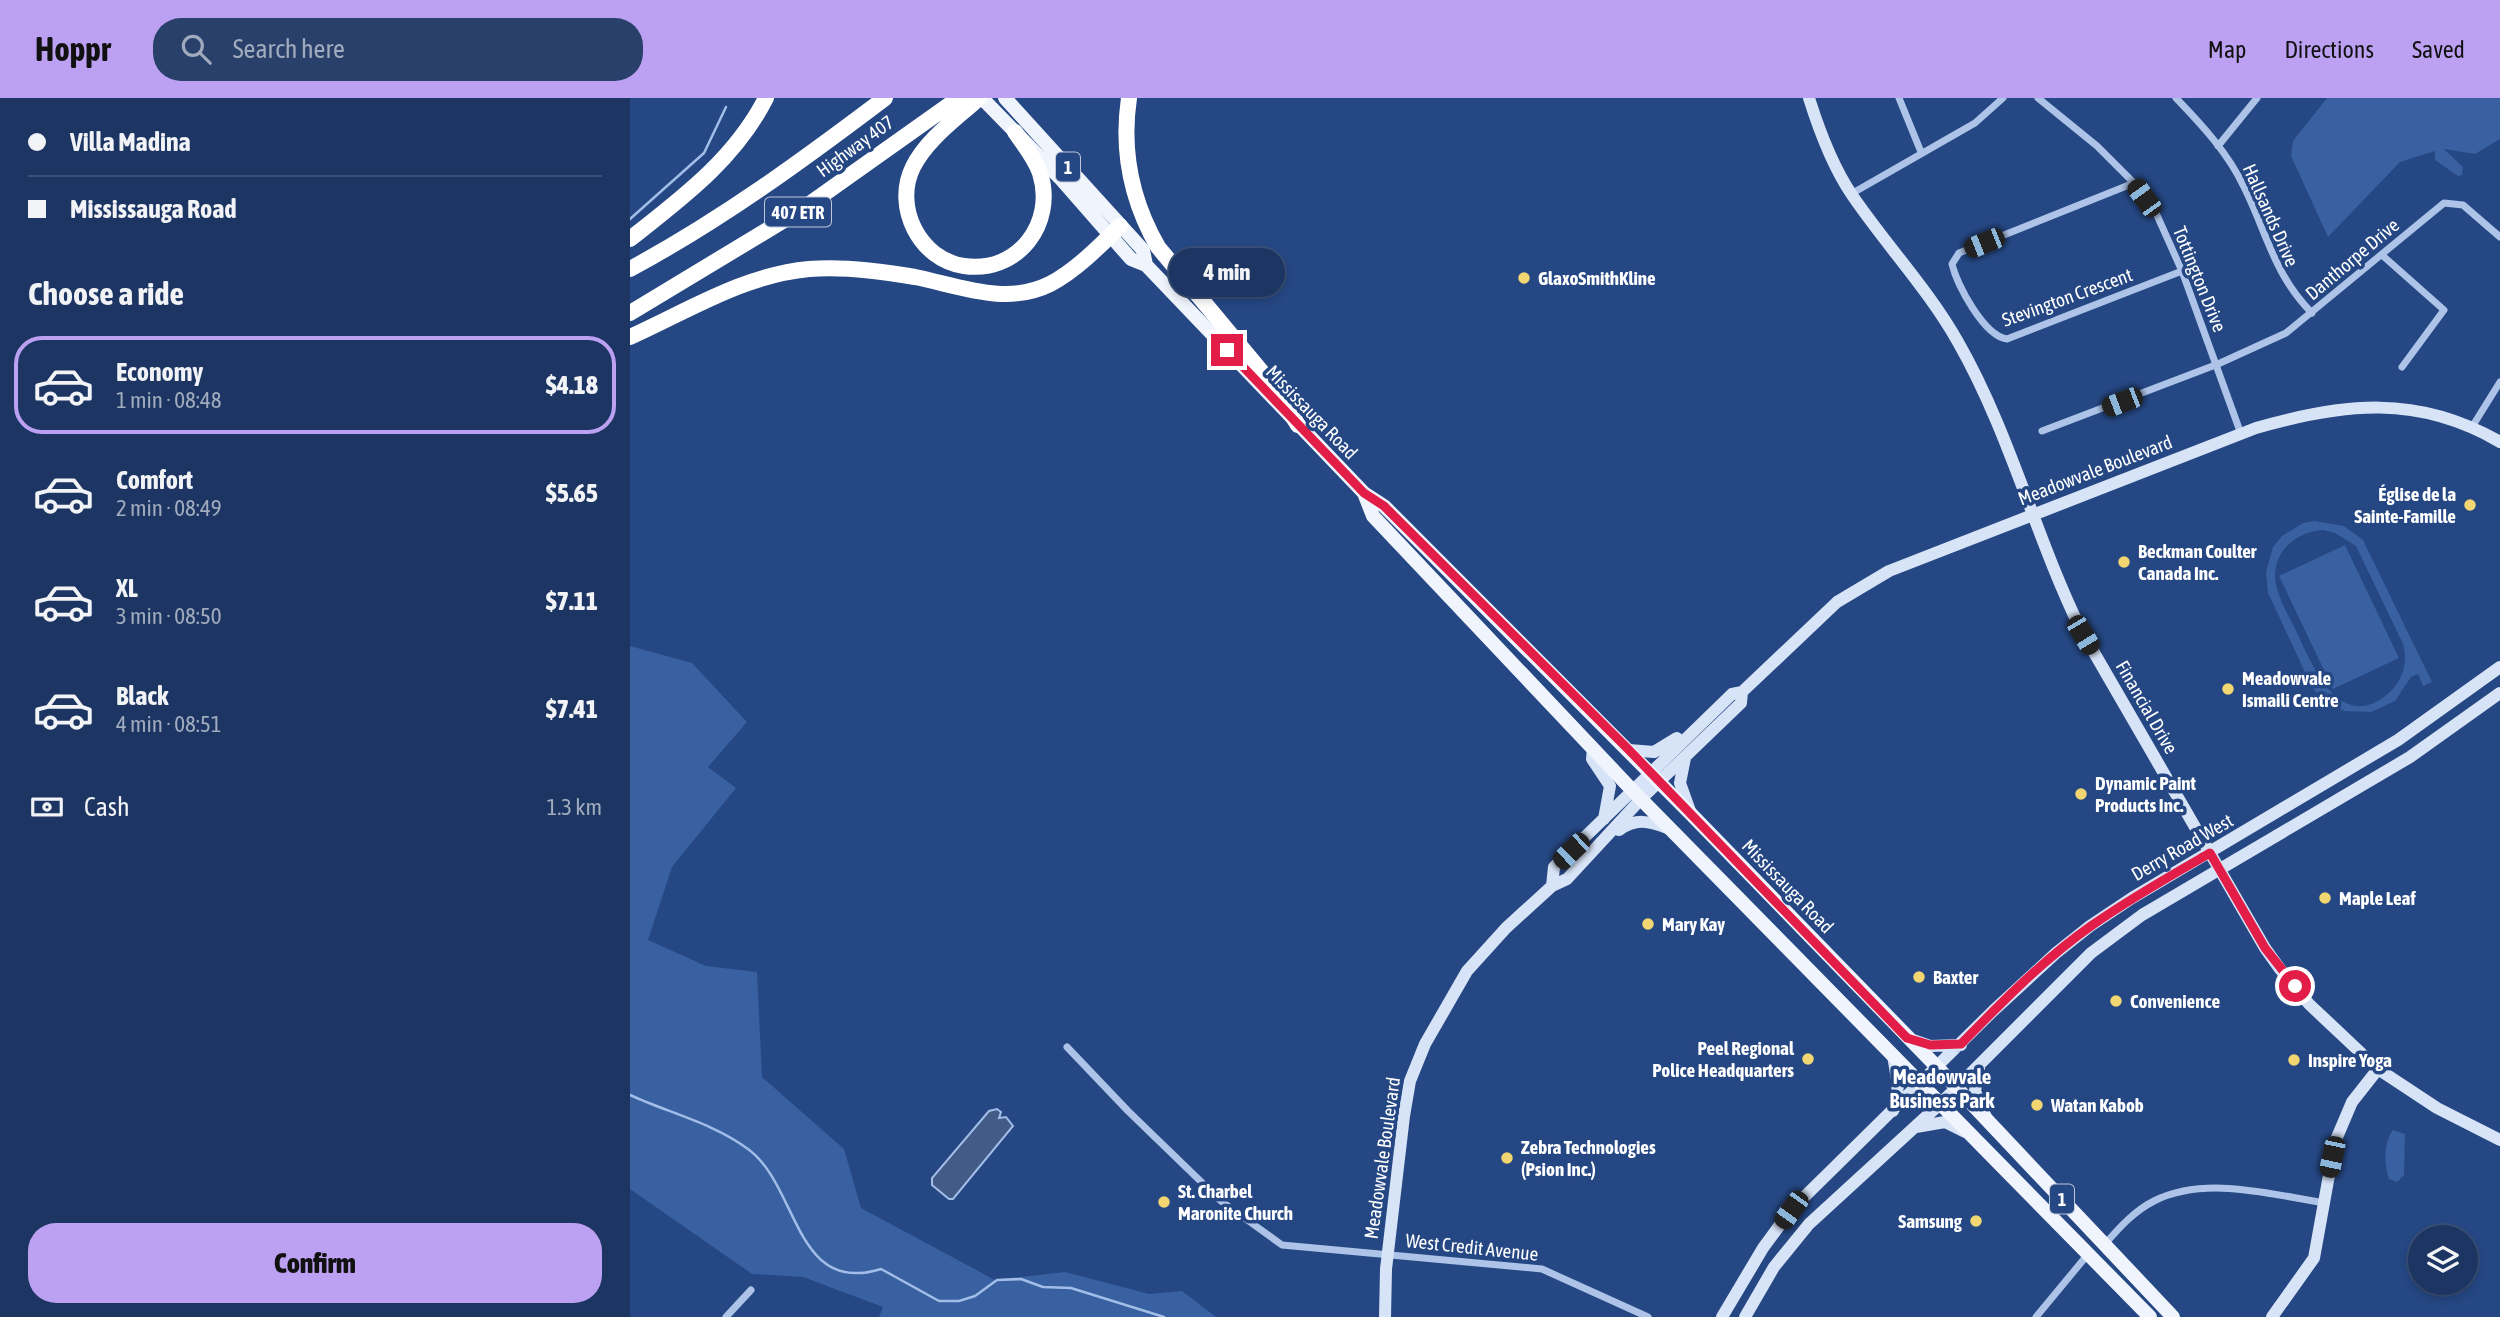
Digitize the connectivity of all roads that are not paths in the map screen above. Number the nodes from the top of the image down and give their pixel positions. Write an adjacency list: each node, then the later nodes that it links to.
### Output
1 (766, 98): 20 (highway)
2 (885, 98): 22 (highway, Highway 407 / 407 ETR)
3 (959, 98): 24 (highway, Highway 407 / 407 ETR)
4 (981, 98): 13 (main road, Mississauga Road / 1); 13 (highway)
5 (1129, 98): 30 (highway)
6 (1809, 98): 17 (main road, Financial Drive)
7 (1899, 98): 15 (street)
8 (2003, 98): 15 (street)
9 (2038, 98): 16 (street, Tottington Drive)
10 (2176, 98): 14 (street, Hallsands Drive)
11 (2257, 98): 14 (street)
12 (1010, 103): 18 (main road, Mississauga Road / 1)
13 (1009, 127): 18 (main road, Mississauga Road / 1)
14 (2218, 145): 25 (street, Hallsands Drive)
15 (1922, 152): 17 (street)
16 (2134, 183): 23 (street, Tottington Drive); 23 (street, Stevington Crescent)
17 (1851, 194): 36 (main road, Financial Drive)
18 (1115, 231): 26 (highway); 30 (main road, Mississauga Road / 1)
19 (2500, 237): 21 (street, Danthorpe Drive)
20 (630, 239)
21 (2384, 256): 25 (street, Danthorpe Drive); 28 (street)
22 (630, 269)
23 (2182, 271): 27 (street, Tottington Drive)
24 (630, 313)
25 (2312, 313): 27 (street, Danthorpe Drive)
26 (630, 337)
27 (2218, 365): 32 (street, Danthorpe Drive); 33 (street, Tottington Drive)
28 (2402, 367)
29 (2500, 382): 31 (street)
30 (1298, 425): 35 (main road, Mississauga Road / 1)
31 (2472, 427): 33 (main road, Meadowvale Boulevard); 34 (main road, Meadowvale Boulevard)
32 (2042, 431)
33 (2241, 434): 36 (main road, Meadowvale Boulevard)
34 (2500, 442)
35 (1364, 493): 41 (main road, Mississauga Road / 1); 42 (main road, Mississauga Road / 1)
36 (2033, 515): 38 (main road, Meadowvale Boulevard); 50 (main road, Financial Drive)
37 (2500, 667): 50 (main road, Derry Road West)
38 (1742, 692): 40 (main road, Meadowvale Boulevard); 43 (main road, Meadowvale Boulevard)
39 (2500, 693): 51 (main road, Derry Road West)
40 (1693, 732): 42 (main road); 44 (main road, Meadowvale Boulevard)
41 (1593, 748): 45 (main road, Mississauga Road / 1); 47 (main road)
42 (1629, 750): 44 (main road, Mississauga Road / 1)
43 (1685, 758): 44 (main road, Meadowvale Boulevard); 46 (main road)
44 (1655, 778): 45 (main road, Meadowvale Boulevard); 46 (main road, Mississauga Road / 1)
45 (1637, 795): 47 (main road, Meadowvale Boulevard); 48 (main road, Mississauga Road / 1); 49 (main road, Meadowvale Boulevard)
46 (1691, 814): 53 (main road, Mississauga Road / 1)
47 (1604, 819): 52 (main road, Meadowvale Boulevard)
48 (1670, 829): 49 (main road); 56 (main road, Mississauga Road / 1)
49 (1607, 836): 52 (main road, Meadowvale Boulevard)
50 (2210, 853): 51 (main road, Financial Drive); 54 (main road, Derry Road West)
51 (2219, 870): 57 (main road, Derry Road West); 59 (main road, Financial Drive)
52 (1552, 886): 71 (main road, Meadowvale Boulevard)
53 (1907, 1038): 54 (main road); 58 (main road, Mississauga Road / 1)
54 (1961, 1044): 58 (main road, Derry Road West)
55 (1068, 1047): 71 (street, West Credit Avenue)
56 (1894, 1055): 60 (main road, Mississauga Road / 1); 63 (main road)
57 (1980, 1065): 61 (main road, Derry Road West); 64 (main road)
58 (1938, 1068): 60 (main road, Derry Road West); 61 (main road, Mississauga Road / 1)
59 (2378, 1069): 66 (main road, Financial Drive); 68 (main road)
60 (1921, 1084): 62 (main road, Mississauga Road / 1); 63 (main road, Derry Road West)
61 (1955, 1088): 62 (main road, Derry Road West); 64 (main road, Mississauga Road / 1)
62 (1941, 1103): 65 (main road, Derry Road West); 67 (main road, Mississauga Road / 1)
63 (1893, 1111): 76 (main road, Derry Road West)
64 (1987, 1121): 69 (main road, Mississauga Road / 1)
65 (1912, 1128): 67 (main road); 77 (main road, Derry Road West)
66 (2500, 1140)
67 (1981, 1144): 70 (main road, Mississauga Road / 1)
68 (2326, 1203): 69 (street); 81 (main road)
69 (2105, 1244): 80 (main road, Mississauga Road / 1)
70 (2089, 1253): 78 (street); 79 (main road, Mississauga Road / 1)
71 (1387, 1255): 74 (main road, Meadowvale Boulevard); 75 (street, West Credit Avenue)
72 (751, 1290): 73 (street)
73 (726, 1317)
74 (1385, 1317)
75 (1648, 1317)
76 (1722, 1317)
77 (1745, 1317)
78 (2036, 1317)
79 (2150, 1317)
80 (2173, 1317)
81 (2273, 1317)

